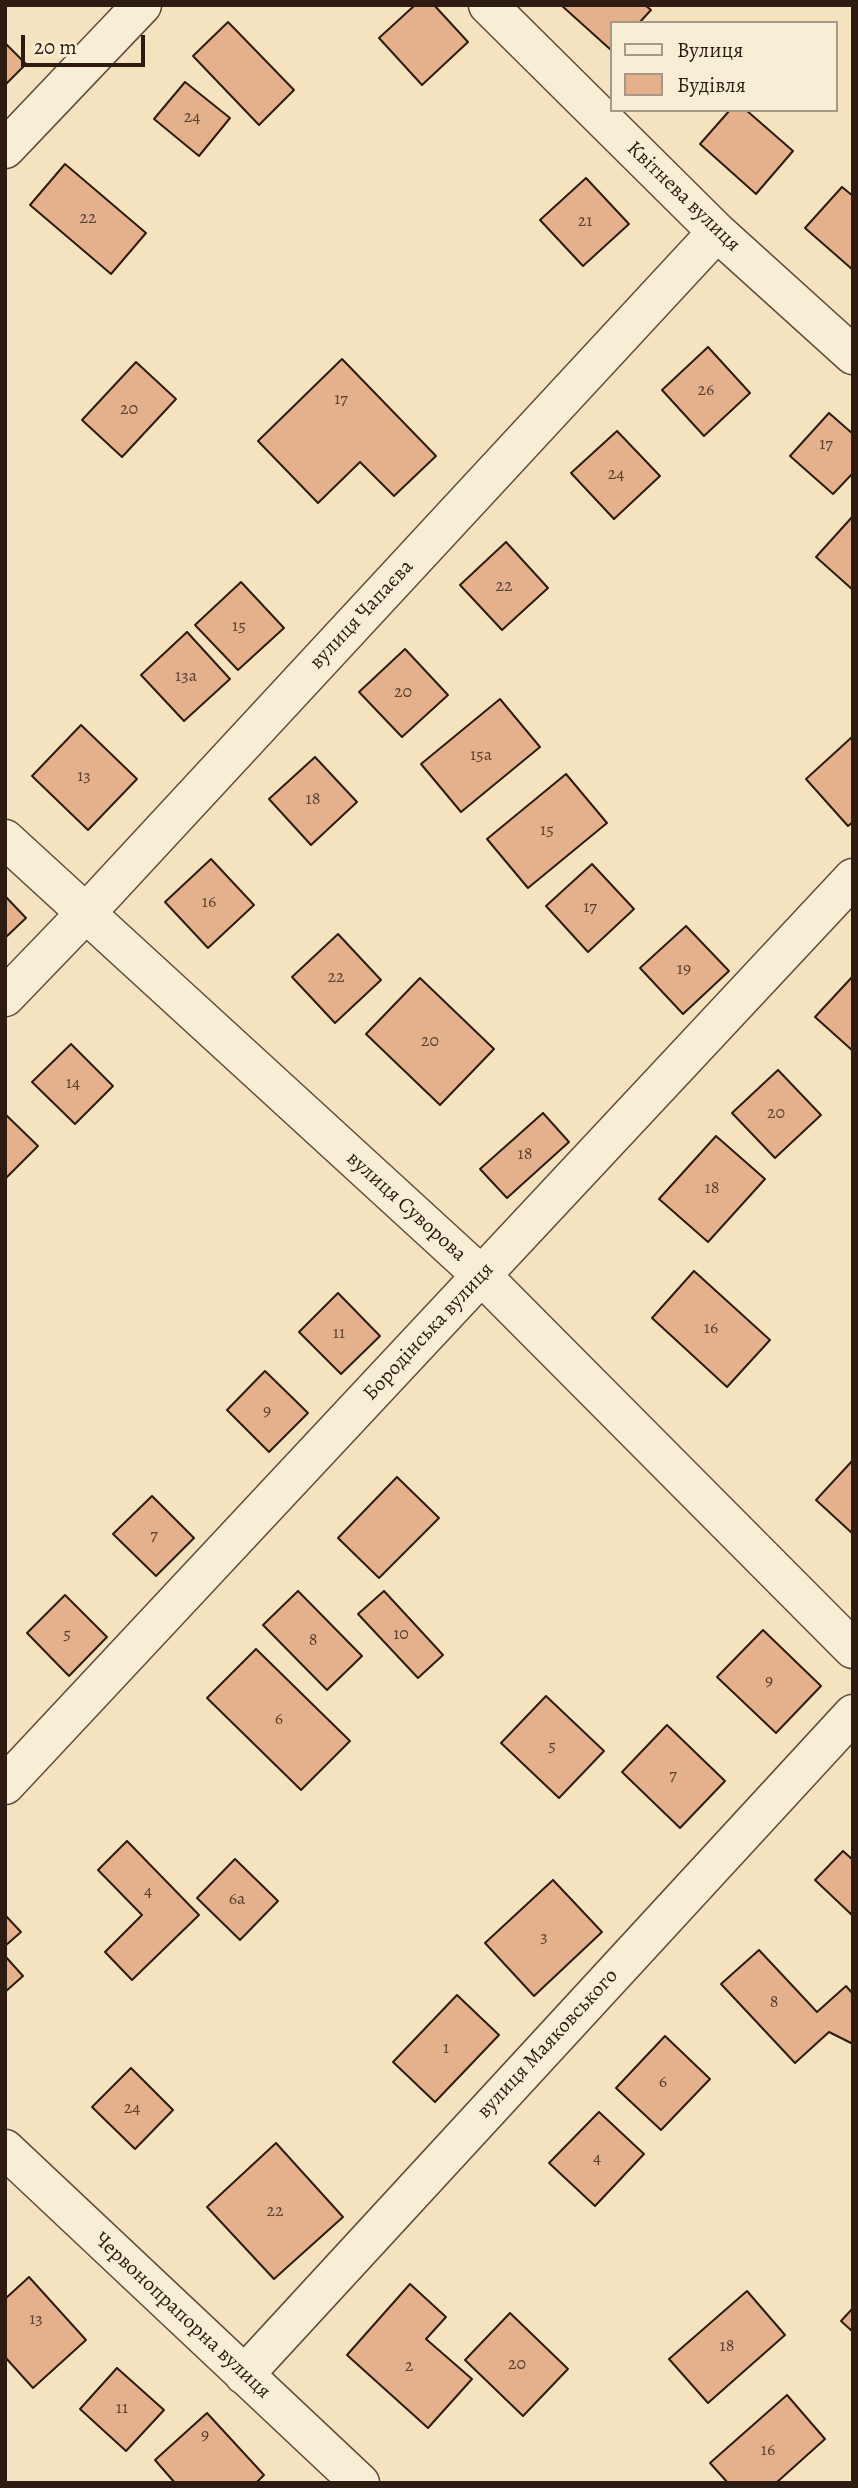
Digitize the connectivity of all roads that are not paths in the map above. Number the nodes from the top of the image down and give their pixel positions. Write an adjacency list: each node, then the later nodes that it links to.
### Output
1 (142, 5): 3 (street)
2 (488, 5): 4 (street, Квітнева вулиця)
3 (5, 149)
4 (717, 232): 5 (street, Квітнева вулиця); 8 (street, вулиця Чапаєва)
5 (853, 355)
6 (5, 839): 8 (street, вулиця Суворова)
7 (853, 878): 10 (street, Бородінська вулиця)
8 (85, 914): 9 (street, вулиця Чапаєва); 10 (street, вулиця Суворова)
9 (5, 997)
10 (482, 1276): 11 (street, вулиця Суворова); 13 (street, Бородінська вулиця)
11 (853, 1649)
12 (853, 1714): 15 (street, вулиця Маяковського)
13 (5, 1785)
14 (5, 2149): 15 (street, Червонопрапорна вулиця)
15 (244, 2375): 16 (street, Червонопрапорна вулиця)
16 (360, 2483)

